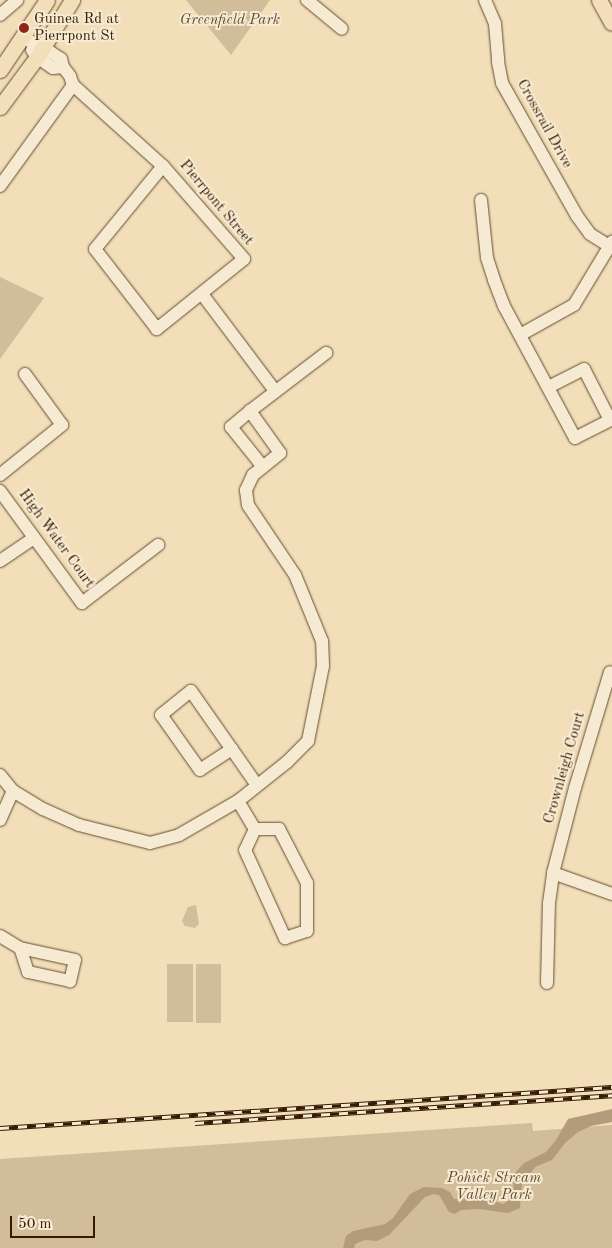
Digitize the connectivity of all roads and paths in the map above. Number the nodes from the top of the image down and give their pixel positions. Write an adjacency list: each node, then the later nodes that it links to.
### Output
1 (17, 0): 7 (street)
2 (48, 0): 10 (main road)
3 (72, 0): 11 (main road)
4 (307, 0): 9 (street)
5 (485, 0): 18 (street, Crossrail Drive)
6 (599, 0): 8 (main road)
7 (0, 15)
8 (612, 23)
9 (342, 29)
10 (23, 38): 11 (street, Pierrpont Street); 12 (main road)
11 (40, 52): 13 (street, Pierrpont Street); 14 (main road)
12 (0, 70)
13 (73, 85): 15 (street, Pierrpont Street); 16 (street)
14 (0, 107)
15 (163, 166): 19 (street, Pierrpont Street); 19 (street)
16 (0, 186)
17 (480, 200): 20 (street)
18 (611, 244): 20 (street)
19 (202, 294): 24 (street)
20 (520, 335): 23 (street)
21 (326, 353): 24 (street)
22 (25, 374): 27 (street)
23 (549, 387): 23 (street)
24 (275, 391): 25 (street)
25 (250, 411): 26 (street); 26 (street)
26 (263, 467): 35 (street)
27 (0, 475)
28 (0, 491): 29 (street, High Water Court)
29 (34, 538): 30 (street, High Water Court); 31 (street)
30 (158, 546)
31 (0, 561)
32 (610, 672): 40 (street, Crownleigh Court)
33 (232, 749): 33 (street); 35 (street)
34 (0, 774): 36 (street)
35 (256, 784): 37 (street)
36 (12, 790): 37 (street); 38 (street)
37 (238, 800): 39 (street)
38 (0, 820)
39 (255, 829): 39 (street)
40 (553, 873): 41 (street); 44 (street, Crownleigh Court)
41 (612, 894)
42 (0, 936): 43 (street)
43 (20, 948)
44 (547, 983)

